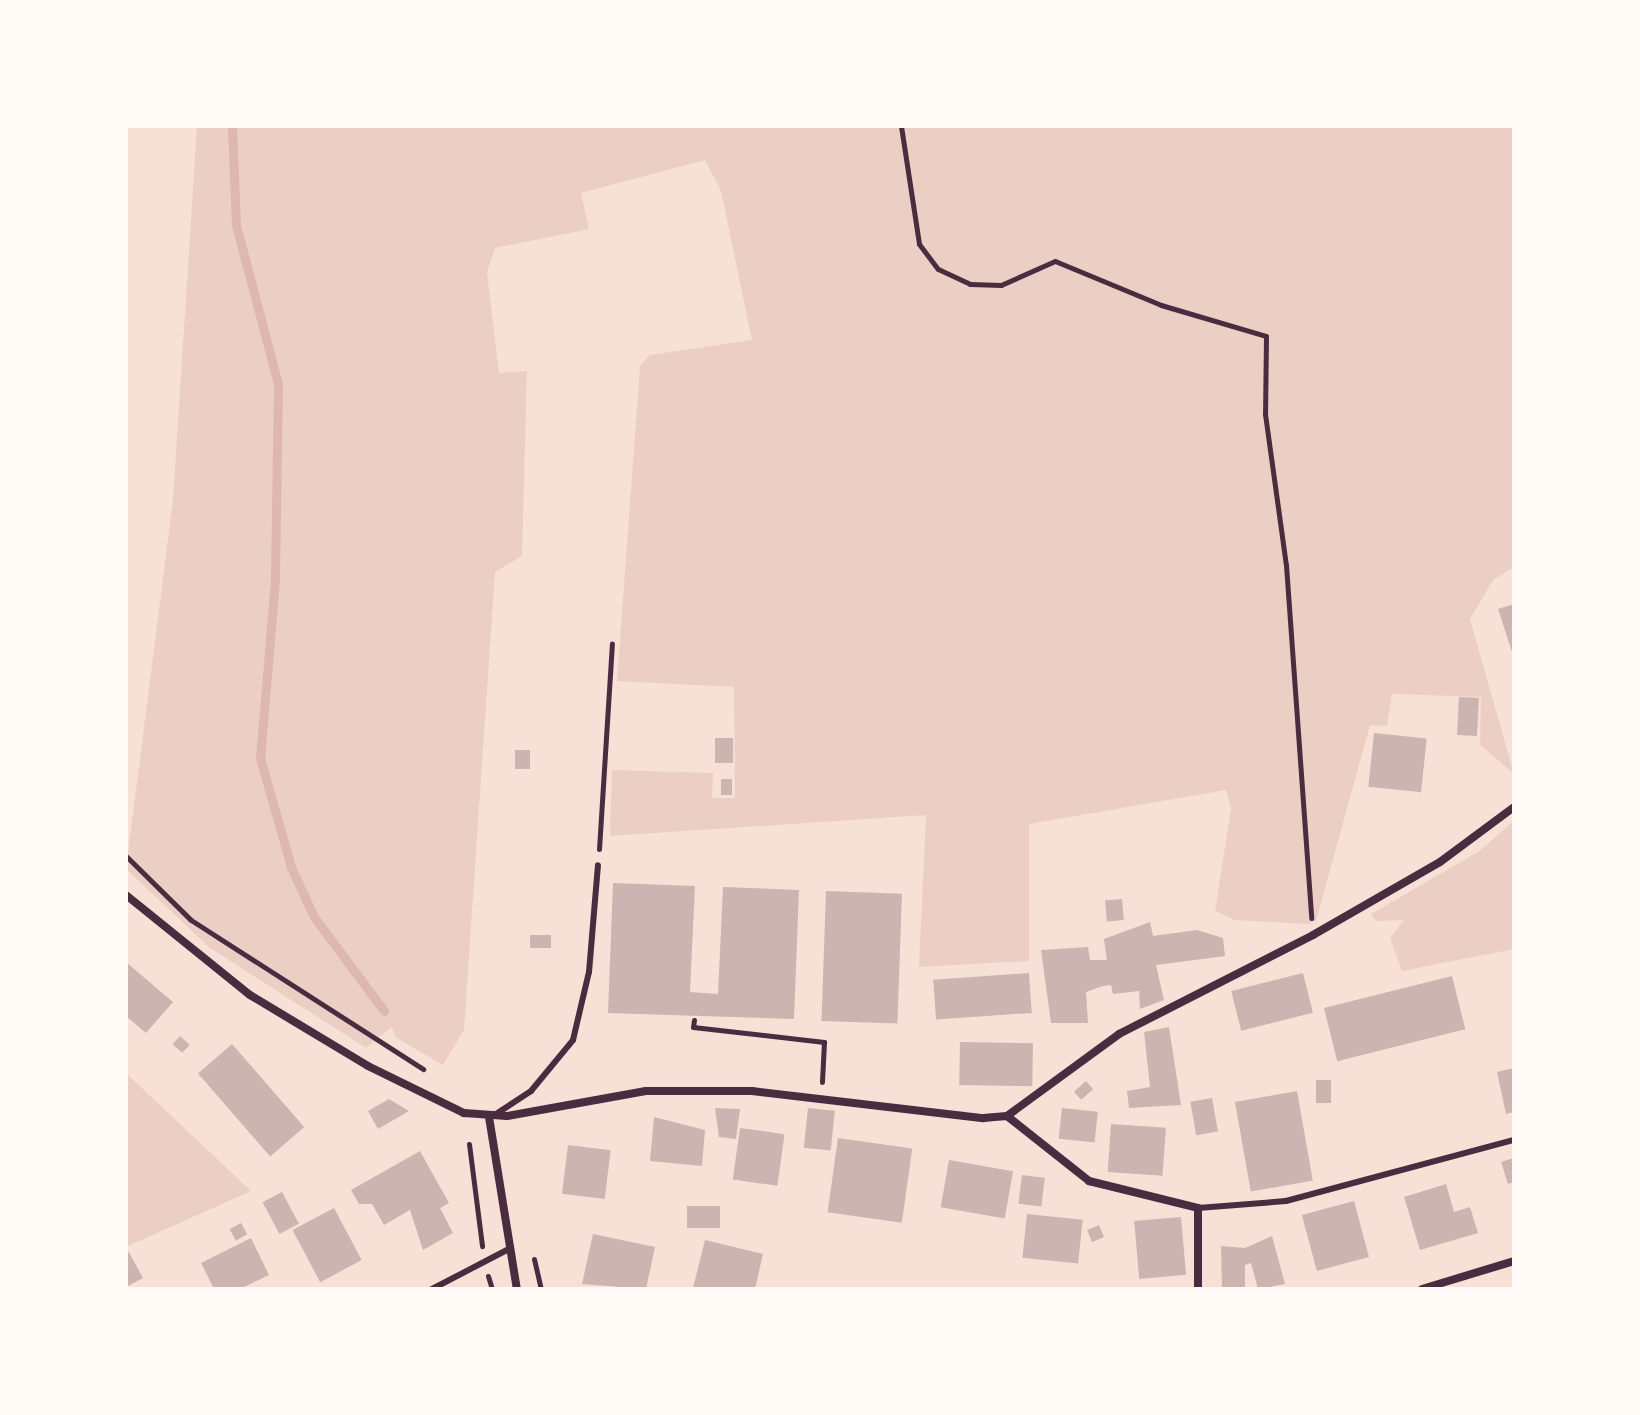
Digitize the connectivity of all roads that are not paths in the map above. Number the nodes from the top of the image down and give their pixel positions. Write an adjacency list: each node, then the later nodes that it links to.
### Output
1 (1514, 807): 4 (street)
2 (598, 865): 5 (lane)
3 (126, 895): 5 (street)
4 (1007, 1116): 5 (street); 7 (street)
5 (489, 1117): 8 (street)
6 (1514, 1140): 7 (lane)
7 (1198, 1208): 12 (street)
8 (507, 1250): 10 (lane); 11 (street)
9 (1514, 1261): 13 (street)
10 (432, 1289)
11 (517, 1289)
12 (1198, 1289)
13 (1422, 1289)

